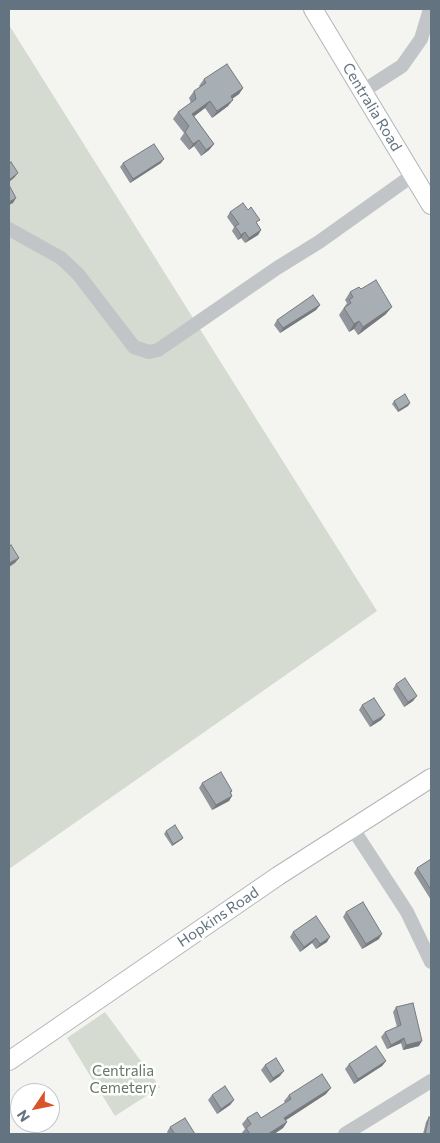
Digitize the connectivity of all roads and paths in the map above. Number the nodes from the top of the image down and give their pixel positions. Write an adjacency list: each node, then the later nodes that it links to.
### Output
1 (313, 9): 3 (main road, Centralia Road)
2 (430, 9): 3 (street)
3 (363, 91): 4 (main road, Centralia Road)
4 (413, 174): 5 (main road, Centralia Road); 6 (street)
5 (431, 205)
6 (9, 229)
7 (431, 778): 8 (main road, Hopkins Road)
8 (353, 828): 9 (street); 10 (main road, Hopkins Road)
9 (431, 962)
10 (9, 1061)
11 (431, 1081): 12 (street)
12 (346, 1134)

